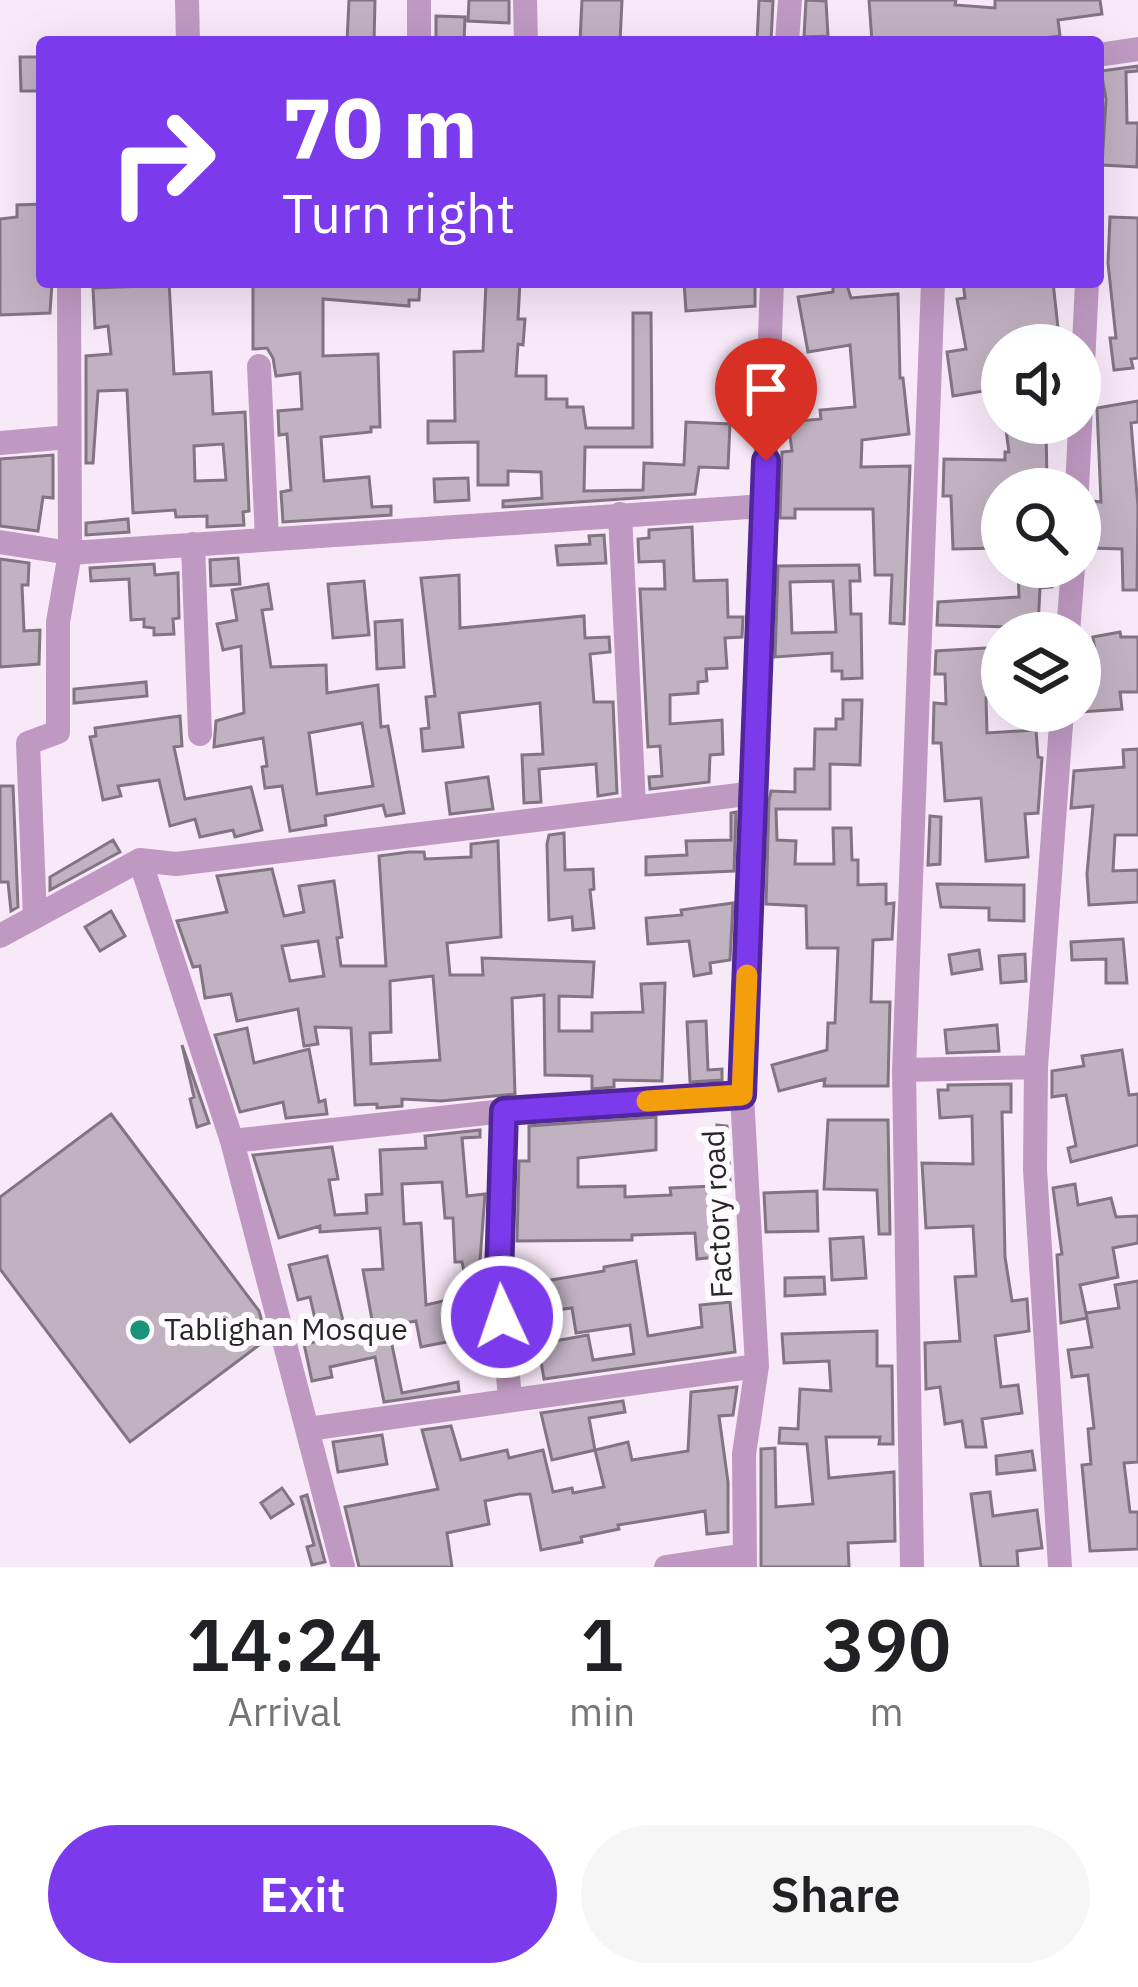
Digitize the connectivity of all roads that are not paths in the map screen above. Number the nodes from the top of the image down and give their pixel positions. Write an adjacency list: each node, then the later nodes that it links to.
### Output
1 (187, 0): 5 (street)
2 (419, 0): 6 (street)
3 (525, 0): 7 (street)
4 (790, 0): 8 (street)
5 (188, 36)
6 (419, 36)
7 (526, 36)
8 (787, 36)
9 (1138, 49): 10 (street)
10 (1104, 54)
11 (68, 288): 16 (street)
12 (772, 288): 19 (street, Factory road)
13 (932, 288): 33 (street)
14 (1088, 288): 18 (street)
15 (259, 366): 21 (street)
16 (69, 437): 17 (street); 24 (street)
17 (0, 443)
18 (1078, 468)
19 (765, 506): 20 (street); 27 (street, Factory road)
20 (620, 514): 21 (street); 28 (street)
21 (267, 539): 23 (street)
22 (0, 542): 24 (street)
23 (193, 544): 24 (street); 26 (street)
24 (70, 553): 30 (street)
25 (1060, 732): 32 (street)
26 (200, 734)
27 (755, 793): 28 (street); 34 (street, Factory road)
28 (634, 805): 29 (street)
29 (140, 860): 30 (street); 36 (street)
30 (35, 917): 31 (street)
31 (0, 936)
32 (1036, 1067): 33 (street); 44 (street)
33 (904, 1070): 43 (street)
34 (742, 1095): 35 (street); 37 (street, Factory road)
35 (504, 1111): 36 (street); 38 (street)
36 (232, 1141): 39 (street)
37 (757, 1366): 38 (street); 40 (street, Factory road)
38 (510, 1398): 39 (street)
39 (308, 1429): 41 (street)
40 (745, 1561): 42 (street)
41 (343, 1567)
42 (666, 1567)
43 (913, 1567)
44 (1060, 1567)

